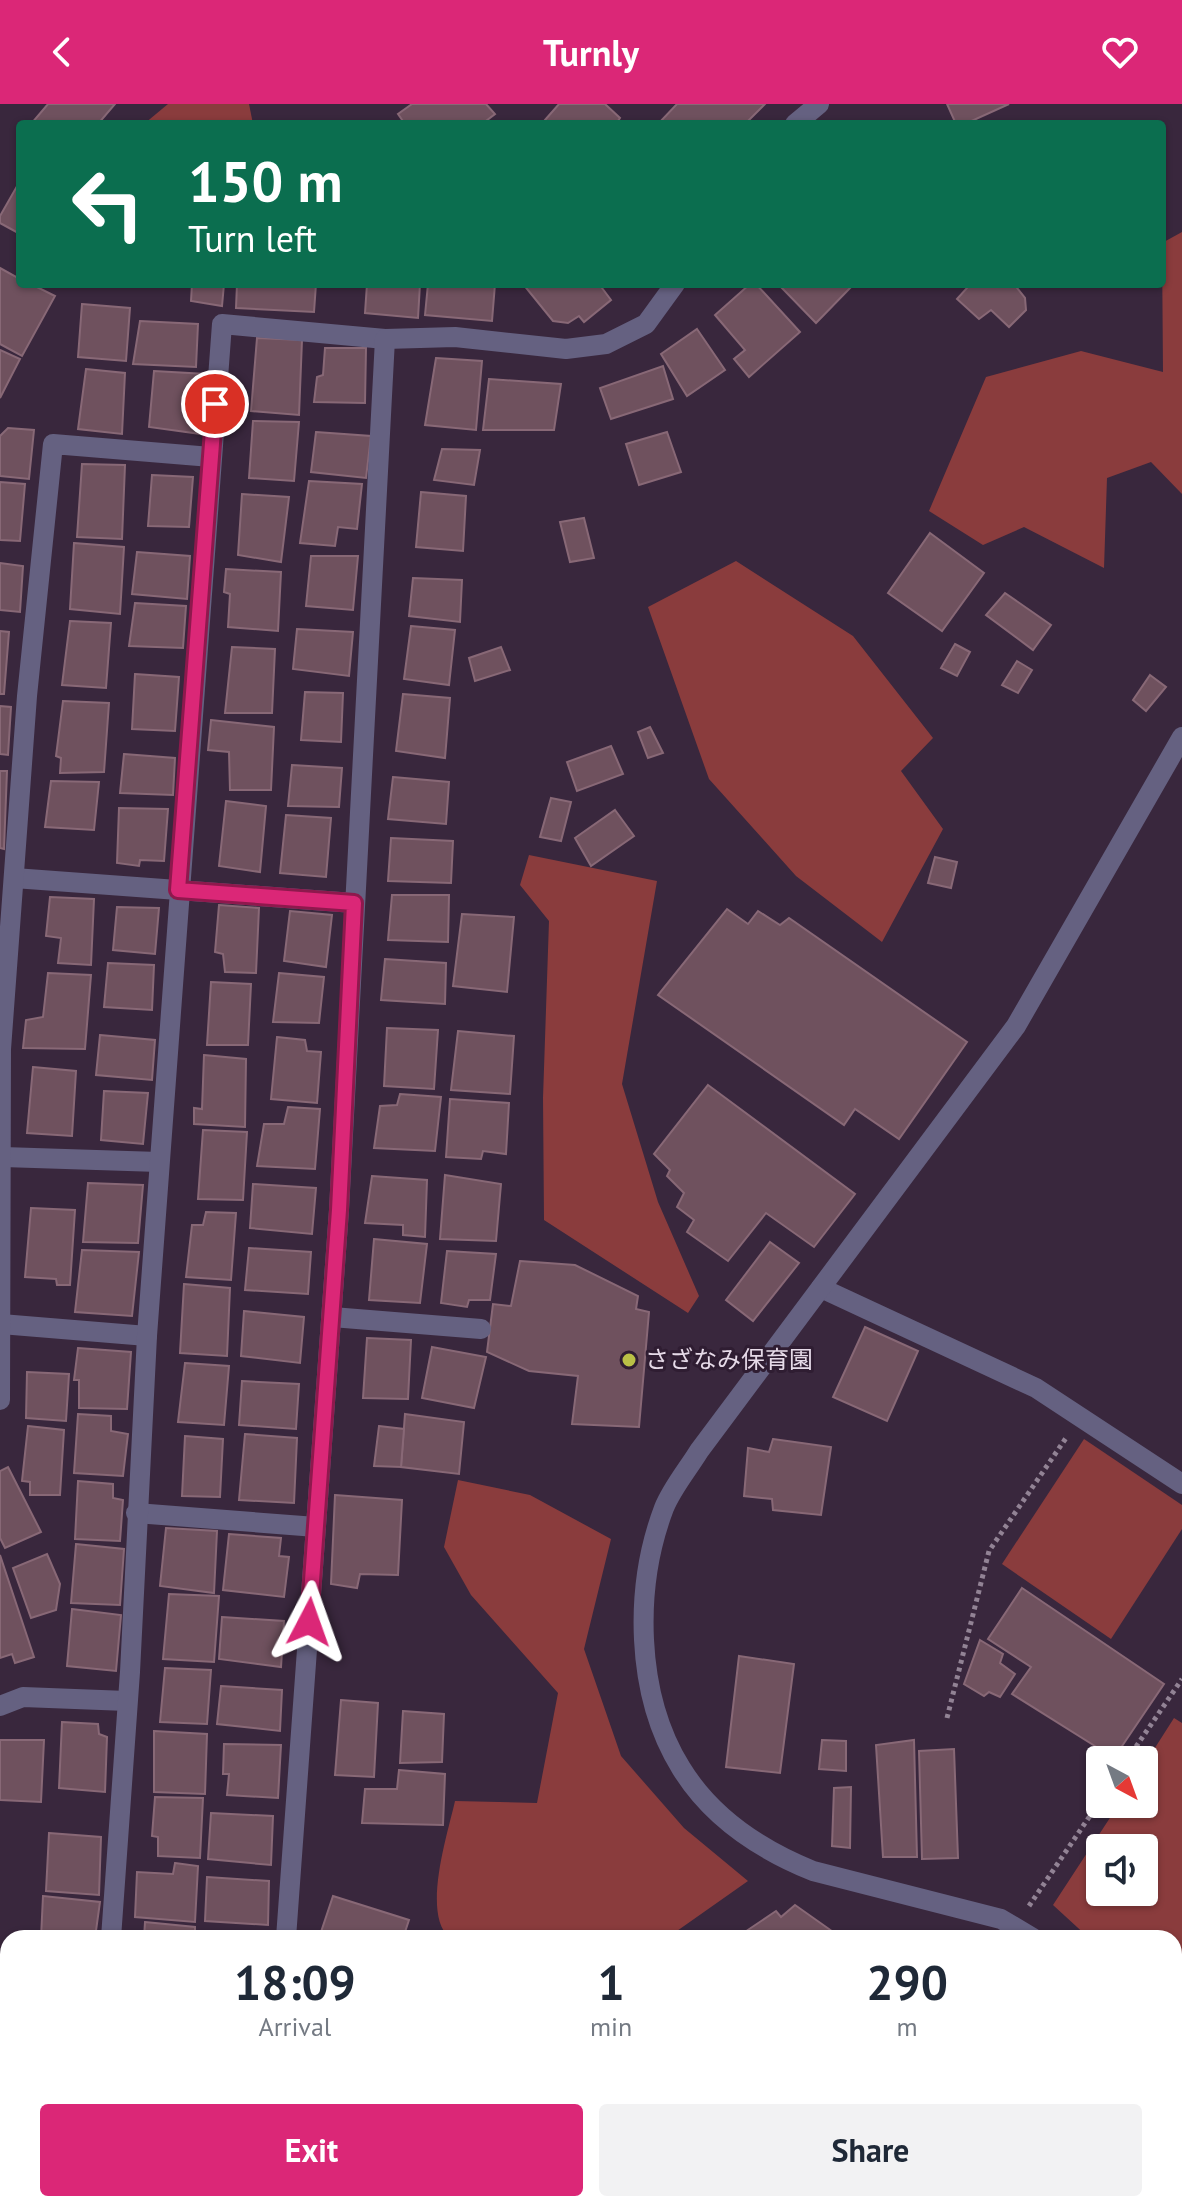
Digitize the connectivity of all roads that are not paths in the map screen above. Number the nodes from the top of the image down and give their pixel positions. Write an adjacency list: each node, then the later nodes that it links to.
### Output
1 (819, 104): 2 (street)
2 (800, 120)
3 (672, 288): 4 (street)
4 (385, 339): 5 (street); 9 (street)
5 (211, 457): 7 (street); 8 (street)
6 (1182, 737): 12 (street)
7 (14, 878): 8 (street); 10 (street)
8 (178, 890): 9 (street); 11 (street)
9 (354, 903): 13 (street)
10 (3, 1157): 11 (street); 14 (street)
11 (159, 1162): 16 (street)
12 (821, 1288): 18 (street); 25 (street)
13 (332, 1317): 15 (street); 20 (street)
14 (1, 1324): 16 (street); 17 (street)
15 (481, 1329)
16 (147, 1336): 19 (street)
17 (0, 1400)
18 (1182, 1484)
19 (136, 1513): 20 (street); 21 (street)
20 (316, 1527): 24 (street)
21 (127, 1701): 22 (street); 23 (street)
22 (0, 1706)
23 (112, 1930)
24 (287, 1930)
25 (1021, 1930)

